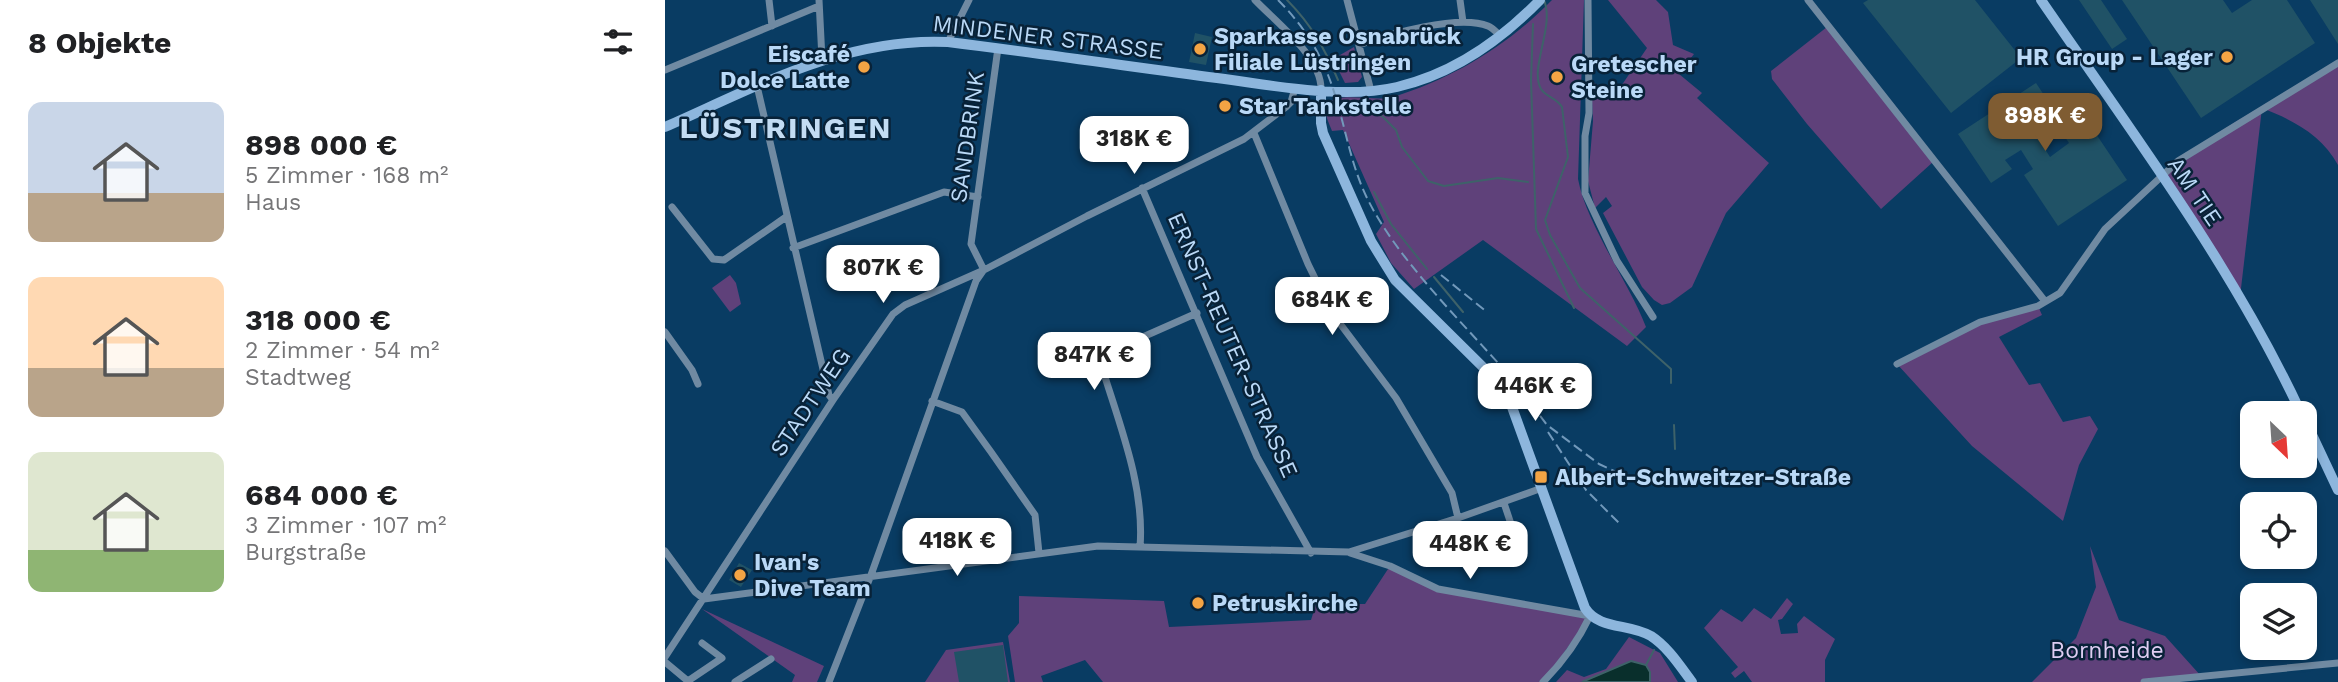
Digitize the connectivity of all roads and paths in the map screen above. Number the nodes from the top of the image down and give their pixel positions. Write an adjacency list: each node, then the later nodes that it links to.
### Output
1 (769, 0): 12 (street)
2 (969, 0): 14 (street)
3 (1255, 0): 22 (street)
4 (1347, 0): 15 (street)
5 (1460, 0): 11 (street)
6 (1540, 0): 13 (street, MINDENER STRASSE)
7 (1587, 0): 35 (street)
8 (1808, 0): 33 (street)
9 (2041, 0): 26 (street, AM TIE)
10 (819, 3): 12 (street); 17 (street)
11 (1463, 22): 13 (street); 15 (street)
12 (772, 26): 19 (street)
13 (1501, 36): 23 (street, MINDENER STRASSE)
14 (948, 42): 16 (street, MINDENER STRASSE); 17 (street, MINDENER STRASSE)
15 (1359, 46): 23 (street)
16 (999, 48): 21 (street, MINDENER STRASSE); 28 (street, SANDBRINK)
17 (822, 59): 20 (street, MINDENER STRASSE)
18 (2338, 63): 26 (street)
19 (665, 70)
20 (757, 86): 24 (street, MINDENER STRASSE); 30 (street)
21 (1295, 89): 22 (street, MINDENER STRASSE); 25 (street, STADTWEG)
22 (1321, 90): 23 (street, MINDENER STRASSE); 43 (street)
23 (1371, 91)
24 (665, 127)
25 (1254, 133): 27 (street, STADTWEG); 46 (street)
26 (2161, 175): 33 (street); 41 (street, AM TIE)
27 (1142, 188): 32 (street, STADTWEG); 34 (street, ERNST-REUTER-STRASSE)
28 (978, 197): 31 (street); 32 (street, SANDBRINK)
29 (672, 207): 30 (street)
30 (786, 217): 31 (street)
31 (793, 248): 39 (street)
32 (984, 270): 39 (street, STADTWEG); 40 (street)
33 (2044, 300): 37 (street)
34 (1197, 313): 47 (street); 52 (street, ERNST-REUTER-STRASSE)
35 (1653, 317)
36 (667, 337): 38 (street)
37 (1897, 364)
38 (698, 384)
39 (833, 400): 54 (street, STADTWEG)
40 (932, 401): 51 (street); 53 (street)
41 (2295, 401)
42 (2317, 445): 44 (street)
43 (1542, 488): 45 (street); 55 (street)
44 (2338, 490)
45 (1504, 503): 46 (street); 48 (street)
46 (1458, 518): 50 (street)
47 (1140, 547): 51 (street); 52 (street)
48 (1516, 549)
49 (665, 551): 54 (street)
50 (1349, 552): 52 (street); 55 (street)
51 (1039, 553): 53 (street)
52 (1311, 553)
53 (871, 575): 54 (street); 62 (street)
54 (704, 599): 58 (street, STADTWEG)
55 (1590, 616): 63 (street); 64 (street)
56 (702, 643): 60 (street)
57 (771, 659): 61 (street)
58 (665, 660): 60 (street)
59 (2338, 663): 65 (street)
60 (688, 681)
61 (736, 682)
62 (829, 682)
63 (1543, 682)
64 (1692, 682)
65 (2144, 682)

